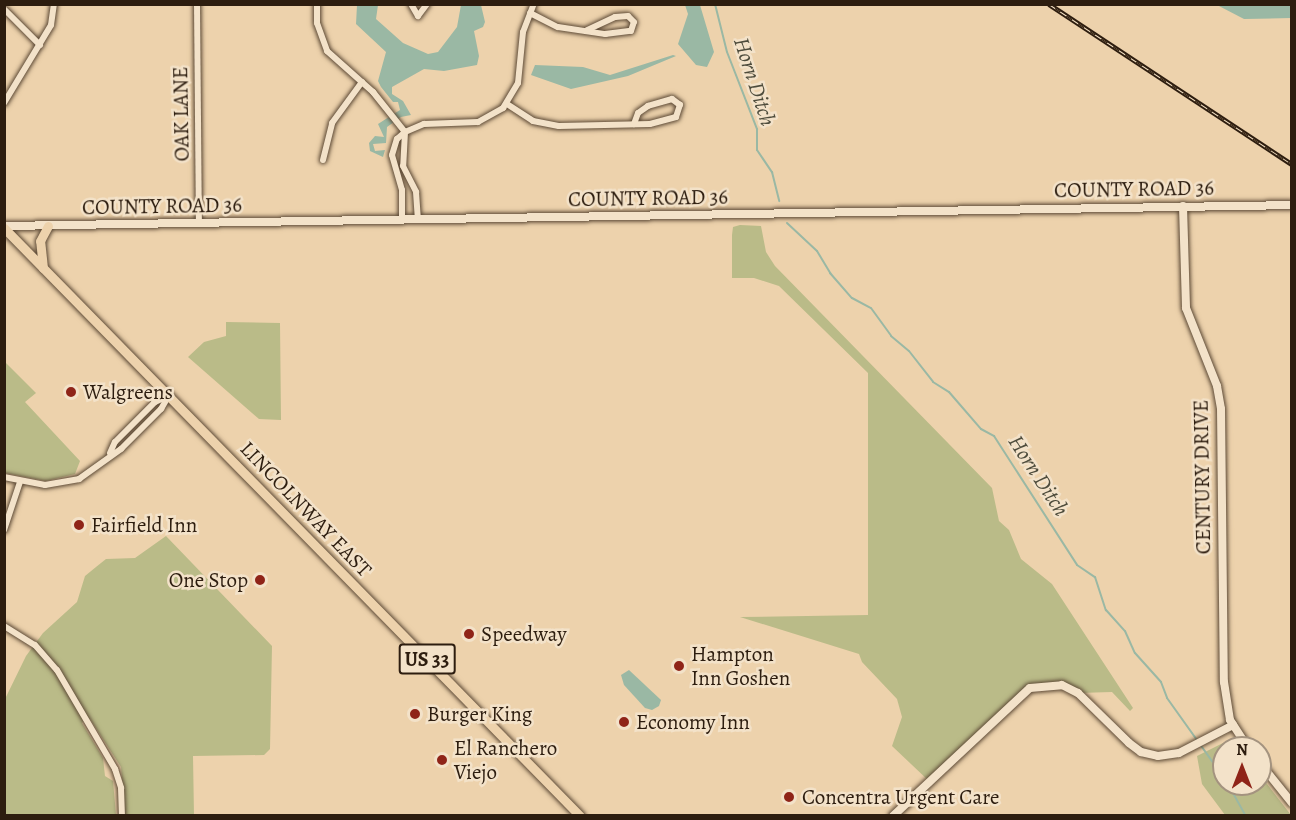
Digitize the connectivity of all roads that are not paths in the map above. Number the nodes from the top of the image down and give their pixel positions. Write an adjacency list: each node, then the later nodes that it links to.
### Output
1 (54, 4): 10 (street)
2 (197, 4): 21 (street, OAK LANE)
3 (317, 4): 11 (street)
4 (411, 4): 5 (street)
5 (428, 4)
6 (534, 4): 8 (street)
7 (4, 9): 10 (street)
8 (530, 14): 9 (street); 13 (street)
9 (587, 30): 9 (street)
10 (40, 45): 12 (street)
11 (362, 82): 15 (street); 16 (street)
12 (4, 103)
13 (507, 104): 14 (street); 15 (street)
14 (634, 124): 14 (street)
15 (405, 132): 19 (street); 20 (street)
16 (323, 160)
17 (1292, 205): 18 (street, COUNTY ROAD 36)
18 (1183, 206): 20 (street, COUNTY ROAD 36); 30 (street, CENTURY DRIVE)
19 (402, 220): 20 (street, COUNTY ROAD 36); 21 (street, COUNTY ROAD 36)
20 (418, 220)
21 (199, 224): 22 (street, COUNTY ROAD 36)
22 (48, 226): 23 (street, COUNTY ROAD 36); 24 (highway)
23 (4, 227): 24 (highway, LINCOLNWAY EAST / US 33)
24 (43, 268): 25 (highway, LINCOLNWAY EAST / US 33)
25 (169, 395): 27 (street); 35 (highway, LINCOLNWAY EAST / US 33)
26 (4, 477): 27 (street)
27 (20, 482): 28 (street)
28 (4, 530)
29 (4, 626): 34 (street)
30 (1233, 725): 31 (street, CENTURY DRIVE); 36 (street)
31 (1240, 736)
32 (1272, 779): 33 (street)
33 (1292, 803)
34 (122, 816)
35 (580, 816)
36 (893, 816)

